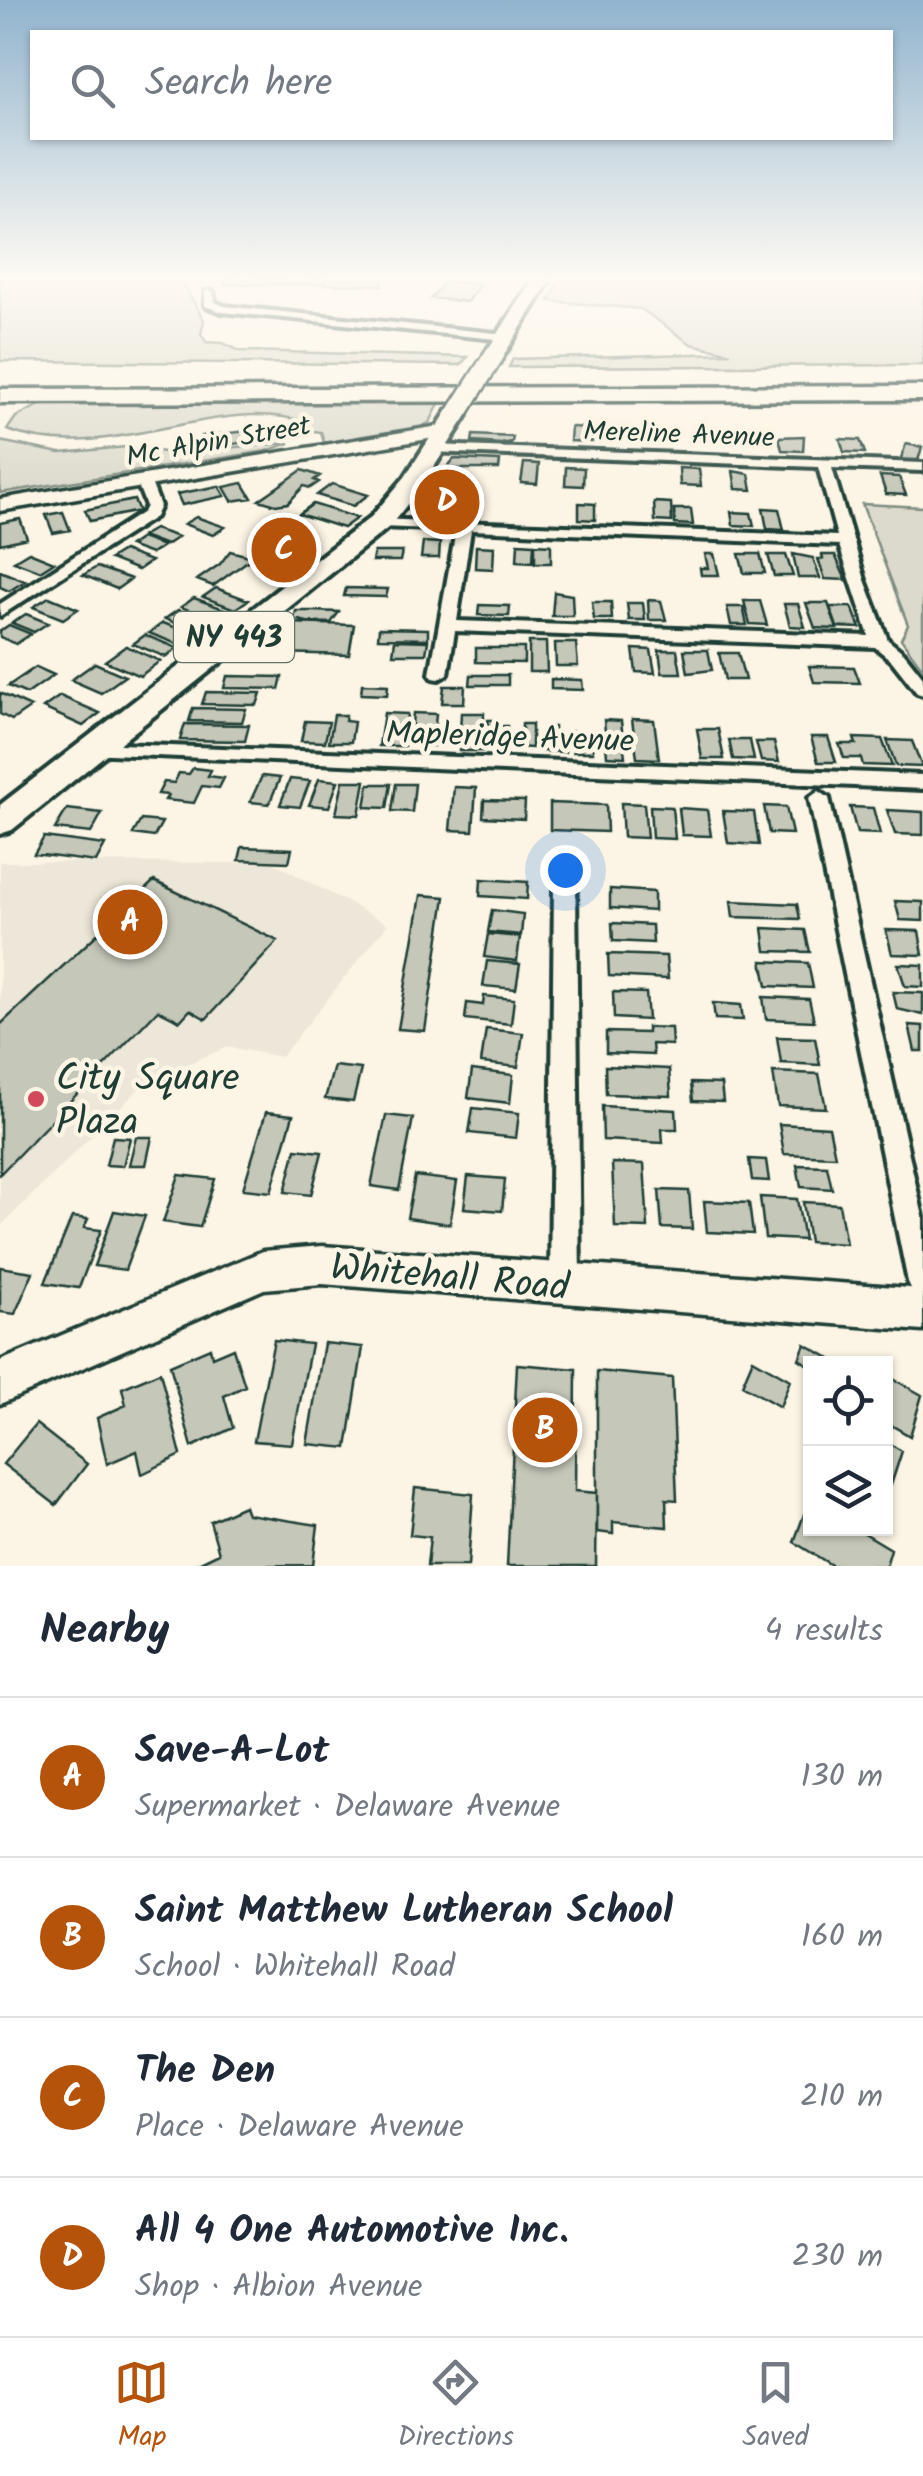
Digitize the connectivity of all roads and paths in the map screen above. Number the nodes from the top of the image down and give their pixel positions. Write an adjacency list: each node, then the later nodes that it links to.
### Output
1 (496, 352): 6 (main road, NY 443, bridge)
2 (923, 374): 3 (highway)
3 (0, 376)
4 (923, 393): 5 (highway)
5 (0, 396)
6 (445, 432): 7 (street, Mereline Avenue); 9 (street, Mc Alpin Street); 11 (main road, NY 443)
7 (824, 463): 8 (street, Mereline Avenue); 13 (street)
8 (923, 467)
9 (143, 480): 10 (street, Mc Alpin Street); 14 (street)
10 (0, 505)
11 (380, 522): 12 (street); 19 (main road, NY 443)
12 (464, 528): 13 (street); 15 (street)
13 (846, 541): 16 (street)
14 (0, 611)
15 (448, 626): 16 (street); 17 (street)
16 (880, 642): 18 (street)
17 (439, 674)
18 (923, 689)
19 (94, 748): 20 (street, Mapleridge Avenue); 22 (main road, NY 443)
20 (923, 782)
21 (819, 798): 24 (street)
22 (0, 822)
23 (565, 888): 25 (street)
24 (923, 1282)
25 (565, 1286): 26 (street, Whitehall Road); 27 (street, Whitehall Road)
26 (923, 1310)
27 (0, 1382)

